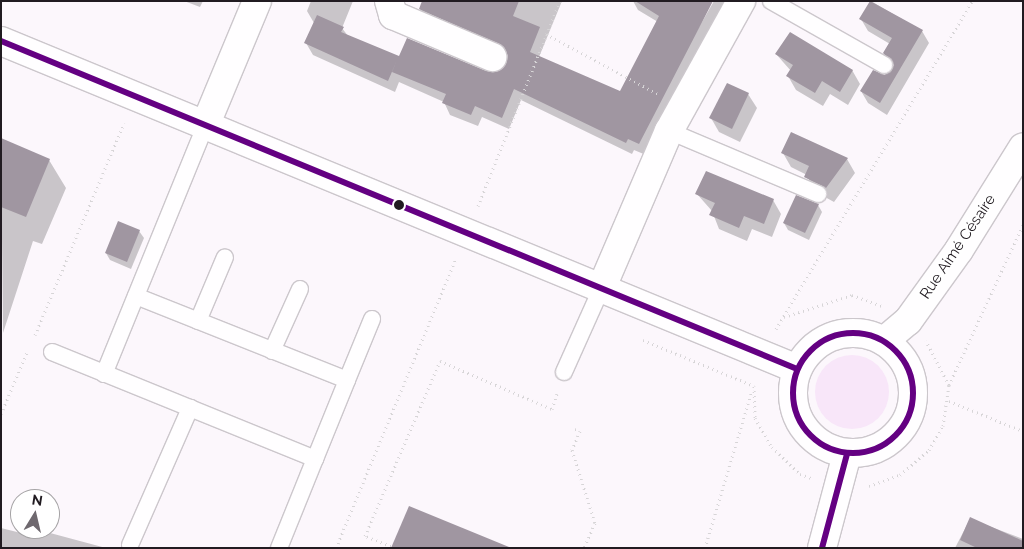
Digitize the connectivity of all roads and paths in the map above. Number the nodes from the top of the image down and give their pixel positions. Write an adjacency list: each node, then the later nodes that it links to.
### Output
1 (257, 1): 13 (street)
2 (389, 1): 9 (street)
3 (560, 1): 7 (path)
4 (741, 1): 11 (street)
5 (771, 1): 10 (lane)
6 (972, 1): 23 (path)
7 (546, 34): 11 (path); 18 (path)
8 (1, 41): 13 (street)
9 (492, 57)
10 (884, 65)
11 (682, 107): 14 (street)
12 (124, 124): 39 (path)
13 (205, 126): 18 (street); 22 (lane)
14 (669, 131): 16 (lane); 20 (street)
15 (1023, 147): 26 (street, Rue Aimé Césaire)
16 (818, 194)
17 (1023, 225): 35 (path)
18 (466, 233): 20 (street); 48 (path)
19 (225, 257): 25 (lane)
20 (602, 287): 31 (street); 32 (lane)
21 (300, 290): 29 (lane)
22 (136, 296): 25 (lane); 33 (lane)
23 (784, 317): 26 (path); 27 (path)
24 (372, 319): 34 (lane)
25 (198, 321): 29 (lane)
26 (908, 321): 28 (street, Rue Aimé Césaire); 35 (path)
27 (776, 330)
28 (884, 341): 31 (street); 42 (street)
29 (272, 351): 34 (lane)
30 (52, 352): 33 (lane)
31 (797, 369): 42 (street)
32 (564, 372): 46 (path)
33 (104, 374): 38 (lane)
34 (347, 380): 43 (lane)
35 (949, 385): 37 (path)
36 (754, 386): 44 (path)
37 (949, 401): 41 (path); 44 (path)
38 (190, 408): 43 (lane); 45 (lane)
39 (1, 414)
40 (575, 429): 49 (path)
41 (1023, 431)
42 (847, 454): 44 (street)
43 (315, 459): 47 (lane)
44 (838, 486): 50 (street)
45 (130, 545)
46 (391, 546)
47 (279, 548)
48 (336, 548)
49 (584, 548)
50 (822, 548)

